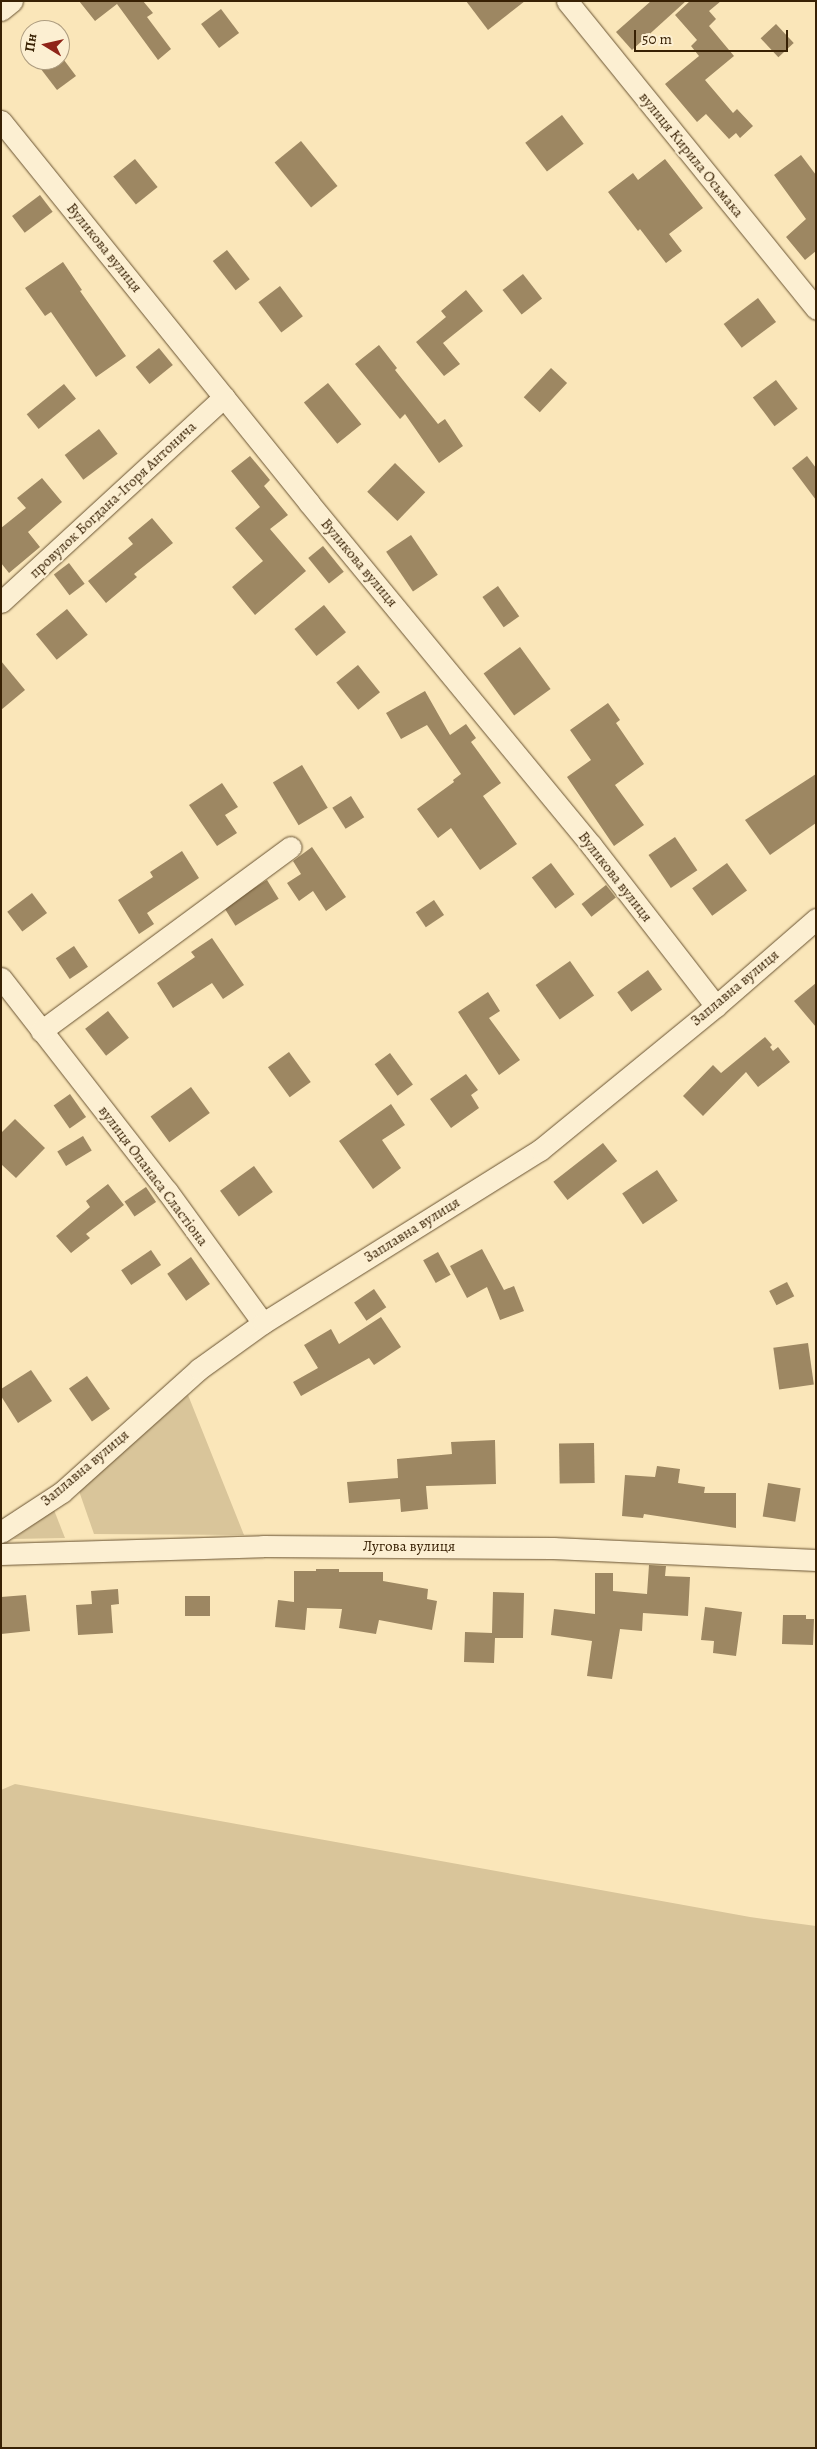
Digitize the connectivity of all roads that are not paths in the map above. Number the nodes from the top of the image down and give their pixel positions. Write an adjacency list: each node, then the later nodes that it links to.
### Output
1 (12, 1): 3 (street)
2 (567, 1): 5 (street, вулиця Кирила Осьмака)
3 (1, 10)
4 (1, 121): 6 (street, Вуликова вулиця)
5 (816, 309)
6 (224, 397): 7 (street, провулок Богдана-Ігоря Антонича); 11 (street, Вуликова вулиця)
7 (1, 602)
8 (292, 847): 12 (street)
9 (816, 919): 11 (street, Заплавна вулиця)
10 (1, 978): 12 (street, вулиця Опанаса Сластіона)
11 (716, 1006): 13 (street, Заплавна вулиця)
12 (41, 1032): 13 (street, вулиця Опанаса Сластіона)
13 (263, 1323): 14 (street, Заплавна вулиця)
14 (1, 1532)
15 (1, 1554): 16 (street, Лугова вулиця)
16 (816, 1560)

